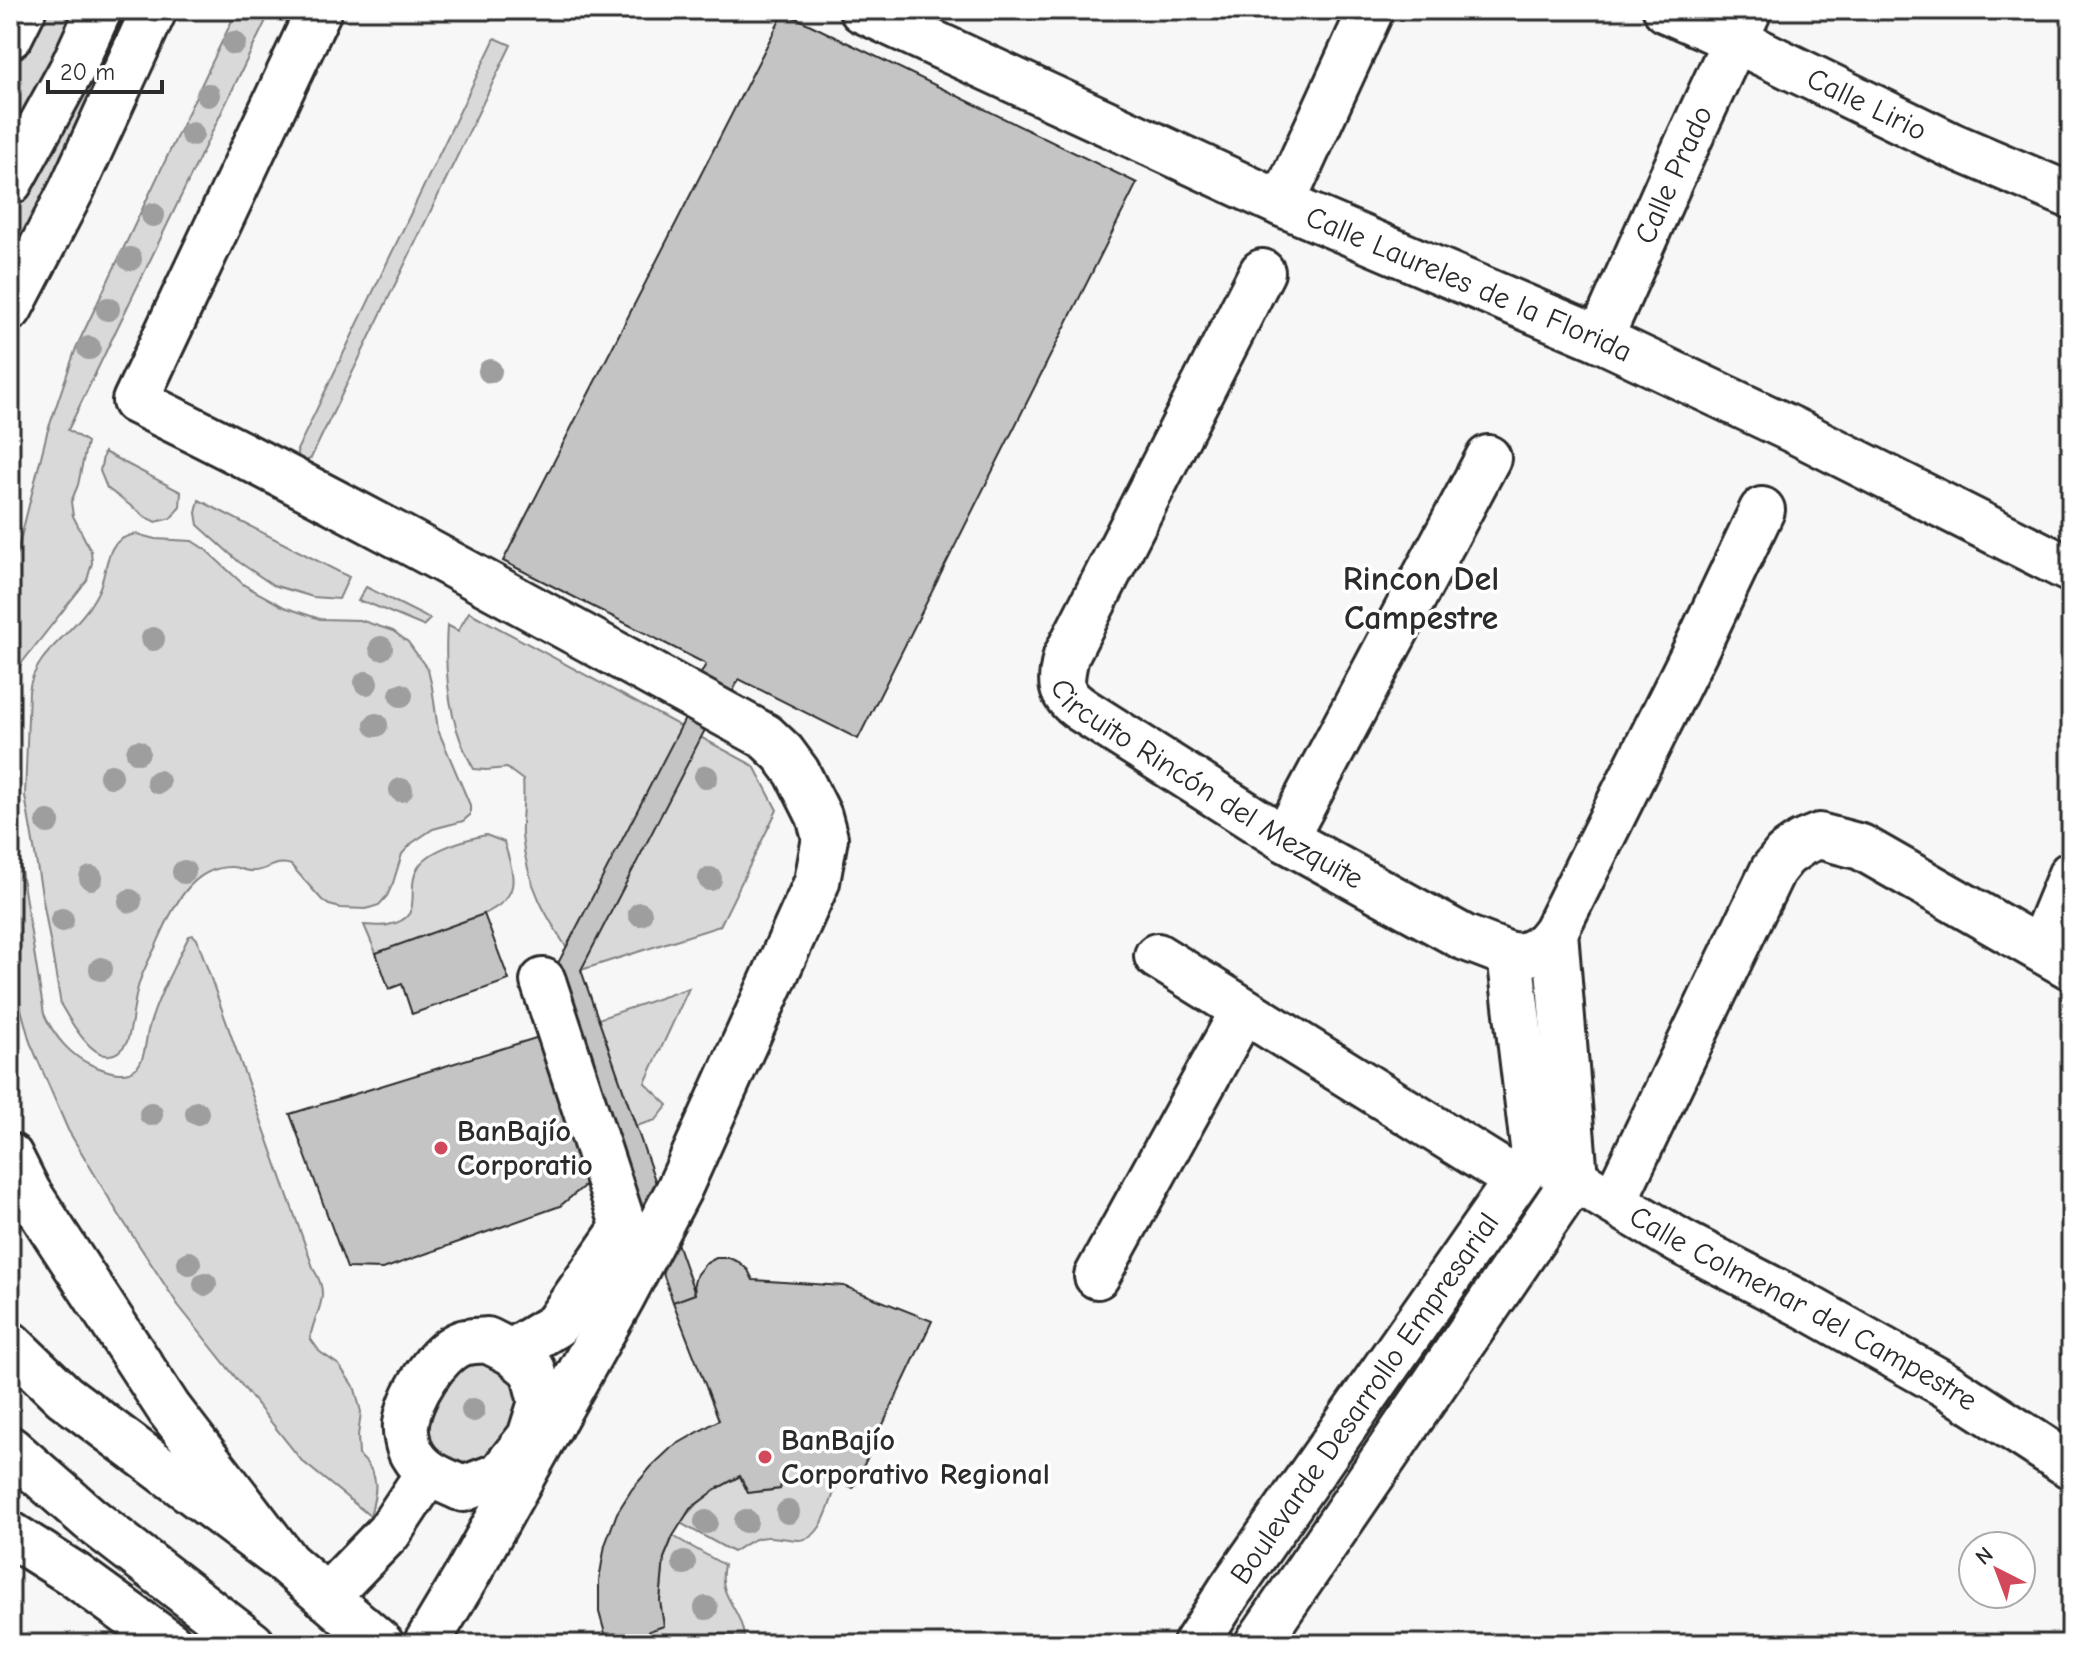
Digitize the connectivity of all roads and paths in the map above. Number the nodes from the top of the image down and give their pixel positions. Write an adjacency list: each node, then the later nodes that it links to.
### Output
1 (23, 10): 9 (street)
2 (99, 10): 10 (street)
3 (154, 10): 14 (street)
4 (319, 10): 33 (street)
5 (862, 10): 12 (street, Calle Laureles de la Florida)
6 (1371, 10): 12 (street)
7 (1666, 10): 8 (street, Calle Lirio)
8 (1742, 25): 11 (street, Calle Lirio); 15 (street, Calle Prado)
9 (10, 36)
10 (10, 182)
11 (2071, 196)
12 (1282, 204): 15 (street, Calle Laureles de la Florida)
13 (1262, 272): 19 (street, Circuito Rincón del Mezquite)
14 (10, 308)
15 (1600, 339): 18 (street, Calle Laureles de la Florida)
16 (1488, 458): 19 (street)
17 (1762, 510): 21 (street)
18 (2071, 570)
19 (1285, 839): 22 (street, Circuito Rincón del Mezquite)
20 (2071, 874): 24 (street)
21 (1555, 932): 22 (street); 29 (street)
22 (1510, 955): 28 (street)
23 (1157, 956): 26 (street, Calle Colmenar del Campestre)
24 (2056, 958): 30 (street)
25 (543, 981): 31 (street)
26 (1243, 1011): 28 (street, Calle Colmenar del Campestre); 32 (street)
27 (10, 1156): 41 (street)
28 (1524, 1167): 29 (street, Calle Colmenar del Campestre); 43 (street, Boulevarde Desarrollo Empresarial)
29 (1575, 1178): 30 (street, Calle Colmenar del Campestre); 45 (street, Boulevarde Desarrollo Empresarial)
30 (1614, 1201): 37 (street, Calle Colmenar del Campestre)
31 (624, 1227): 33 (street); 35 (street)
32 (1097, 1276)
33 (622, 1297): 49 (street)
34 (10, 1344): 41 (street)
35 (511, 1352): 38 (street); 38 (street)
36 (10, 1449): 47 (street)
37 (2071, 1466)
38 (428, 1473): 44 (street)
39 (10, 1506): 42 (street)
40 (10, 1534): 42 (street)
41 (287, 1563): 44 (street)
42 (75, 1575): 46 (street)
43 (1231, 1589): 45 (street); 50 (street, Boulevarde Desarrollo Empresarial)
44 (326, 1597): 48 (street)
45 (1265, 1632)
46 (170, 1644)
47 (252, 1644)
48 (381, 1644)
49 (426, 1644)
50 (1196, 1644)

